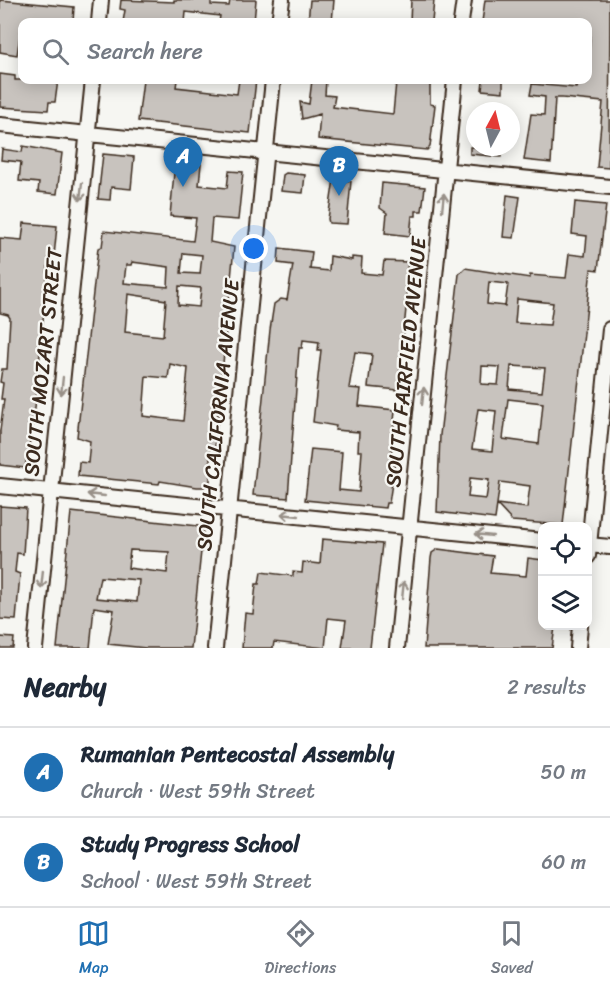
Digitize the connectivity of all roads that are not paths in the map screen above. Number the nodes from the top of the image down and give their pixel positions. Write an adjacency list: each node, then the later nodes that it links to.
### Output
1 (101, 0): 4 (street)
2 (282, 0): 5 (street)
3 (464, 0): 6 (street)
4 (99, 18)
5 (280, 18)
6 (462, 18)
7 (93, 84): 11 (street, SOUTH MOZART STREET)
8 (273, 84): 12 (street, SOUTH CALIFORNIA AVENUE)
9 (455, 84): 13 (street, SOUTH FAIRFIELD AVENUE)
10 (0, 125): 11 (street)
11 (87, 134): 12 (street); 17 (street, SOUTH MOZART STREET, one-way to 17)
12 (266, 152): 13 (street); 18 (street, SOUTH CALIFORNIA AVENUE)
13 (446, 170): 14 (street); 20 (street, SOUTH FAIRFIELD AVENUE, one-way to 13)
14 (610, 187)
15 (610, 329): 19 (street)
16 (0, 486): 17 (street)
17 (51, 491): 18 (street, one-way to 17); 25 (street, SOUTH MOZART STREET, one-way to 25)
18 (230, 509): 20 (street, one-way to 18); 26 (street, SOUTH CALIFORNIA AVENUE)
19 (591, 522)
20 (410, 527): 21 (street, one-way to 20); 27 (street, SOUTH FAIRFIELD AVENUE, one-way to 20)
21 (538, 540)
22 (610, 548): 23 (street)
23 (592, 549)
24 (580, 630): 28 (street)
25 (35, 648)
26 (215, 648)
27 (398, 648)
28 (578, 648)

